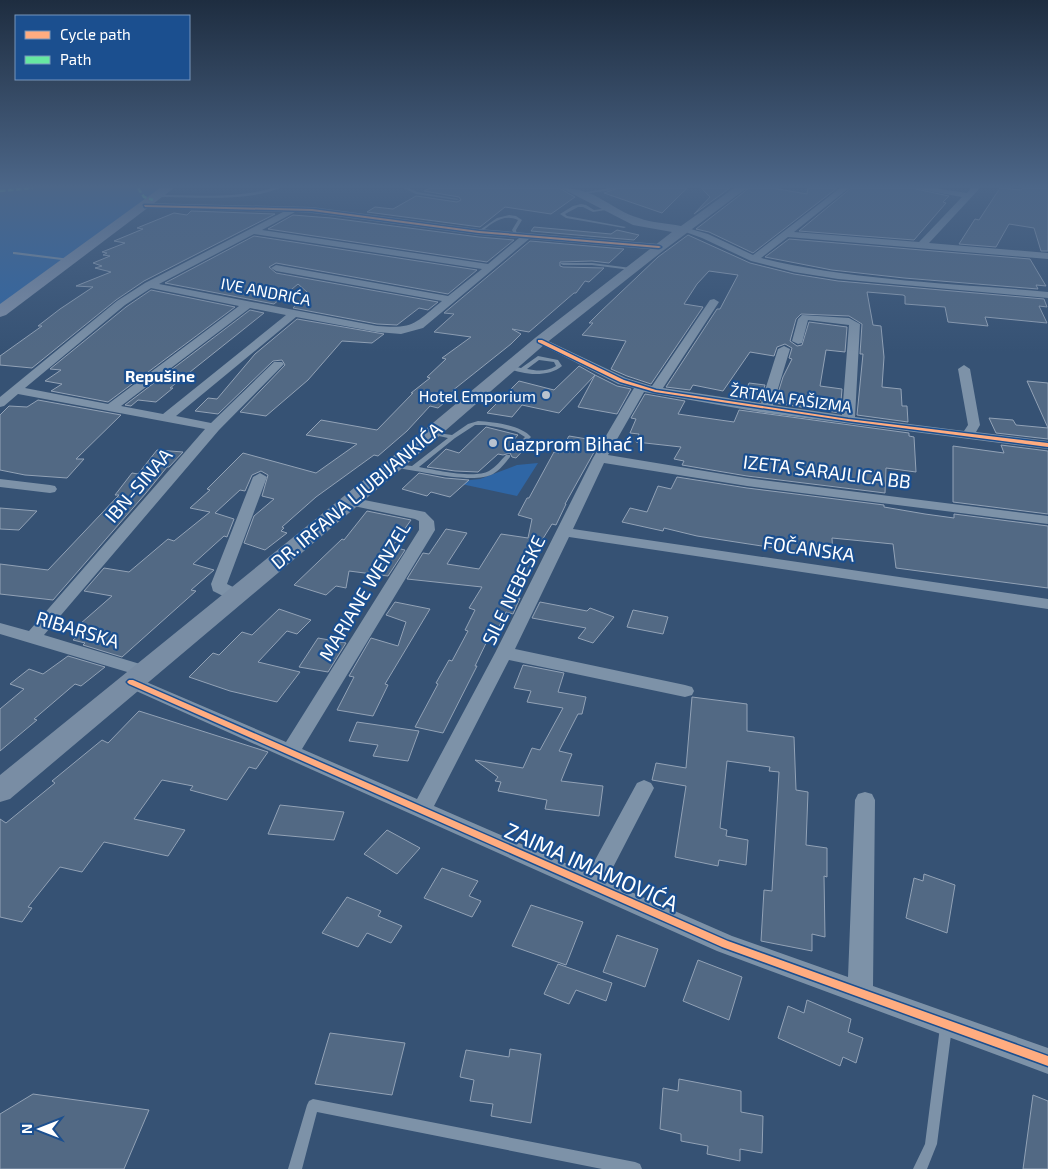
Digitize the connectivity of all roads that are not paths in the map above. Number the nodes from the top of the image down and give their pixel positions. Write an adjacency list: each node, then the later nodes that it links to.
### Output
1 (94, 243): 16 (main road)
2 (232, 243): 21 (street)
3 (330, 243): 18 (street)
4 (519, 243): 18 (street, IVE ANDRIĆA)
5 (606, 243): 12 (street)
6 (666, 243): 12 (main road, DR. IRFANA LJUBIJANKIĆA)
7 (718, 243): 15 (street)
8 (776, 243): 15 (street)
9 (892, 243): 11 (street)
10 (924, 243): 11 (street)
11 (922, 245): 14 (street)
12 (659, 247): 20 (main road, DR. IRFANA LJUBIJANKIĆA)
13 (15, 253): 16 (lane)
14 (1048, 256)
15 (754, 259): 22 (street)
16 (70, 260): 26 (main road)
17 (563, 264): 20 (lane)
18 (491, 267): 23 (street, IVE ANDRIĆA)
19 (276, 268): 23 (street)
20 (631, 269): 28 (main road, DR. IRFANA LJUBIJANKIĆA)
21 (149, 285): 25 (street, IVE ANDRIĆA); 34 (street)
22 (1048, 295)
23 (451, 300): 27 (street, IVE ANDRIĆA)
24 (714, 302): 35 (street, SILE NEBESKE)
25 (248, 304): 27 (street, IVE ANDRIĆA); 37 (street)
26 (0, 312)
27 (294, 313): 39 (street)
28 (540, 341): 32 (main road, DR. IRFANA LJUBIJANKIĆA); 35 (street, ŽRTAVA FAŠIZMA)
29 (798, 341): 40 (street)
30 (784, 349): 38 (street)
31 (278, 364): 41 (street, IBN-SINAA)
32 (515, 368): 32 (lane); 42 (main road, DR. IRFANA LJUBIJANKIĆA)
33 (964, 369): 43 (street)
34 (15, 390): 36 (street); 37 (street)
35 (647, 390): 38 (street, ŽRTAVA FAŠIZMA); 48 (street, SILE NEBESKE)
36 (0, 403)
37 (110, 408): 39 (street)
38 (766, 409): 40 (street, ŽRTAVA FAŠIZMA)
39 (166, 418): 41 (street)
40 (848, 420): 43 (street, ŽRTAVA FAŠIZMA)
41 (214, 427): 60 (street, IBN-SINAA)
42 (431, 432): 44 (lane); 49 (main road, DR. IRFANA LJUBIJANKIĆA)
43 (968, 435): 46 (street, ŽRTAVA FAŠIZMA)
44 (453, 437): 45 (lane); 50 (lane)
45 (521, 444)
46 (1048, 445)
47 (508, 456): 50 (lane)
48 (600, 458): 55 (street, IZETA SARAJLICA BB); 56 (street, SILE NEBESKE)
49 (393, 466): 50 (lane); 54 (main road, DR. IRFANA LJUBIJANKIĆA)
50 (415, 467)
51 (260, 477): 57 (street)
52 (0, 484): 53 (street)
53 (50, 489)
54 (349, 502): 57 (main road, DR. IRFANA LJUBIJANKIĆA); 64 (street, MARIANE WENZEL)
55 (1048, 520)
56 (564, 532): 58 (street, FOČANSKA); 61 (street, SILE NEBESKE)
57 (235, 595): 62 (main road, DR. IRFANA LJUBIJANKIĆA)
58 (1048, 604)
59 (0, 628): 60 (street, RIBARSKA)
60 (33, 637): 62 (street, RIBARSKA)
61 (504, 654): 63 (street); 68 (street, SILE NEBESKE)
62 (138, 676): 64 (street, ZAIMA IMAMOVIĆA); 66 (main road, DR. IRFANA LJUBIJANKIĆA)
63 (685, 691)
64 (290, 752): 68 (street, ZAIMA IMAMOVIĆA)
65 (644, 788): 69 (street)
66 (0, 791)
67 (865, 800): 70 (street)
68 (422, 810): 69 (street, ZAIMA IMAMOVIĆA)
69 (593, 886): 70 (street, ZAIMA IMAMOVIĆA)
70 (860, 994): 71 (street, ZAIMA IMAMOVIĆA)
71 (946, 1025): 72 (street, ZAIMA IMAMOVIĆA); 75 (lane)
72 (1048, 1061)
73 (295, 1169): 74 (lane)
74 (635, 1169)
75 (920, 1169)

